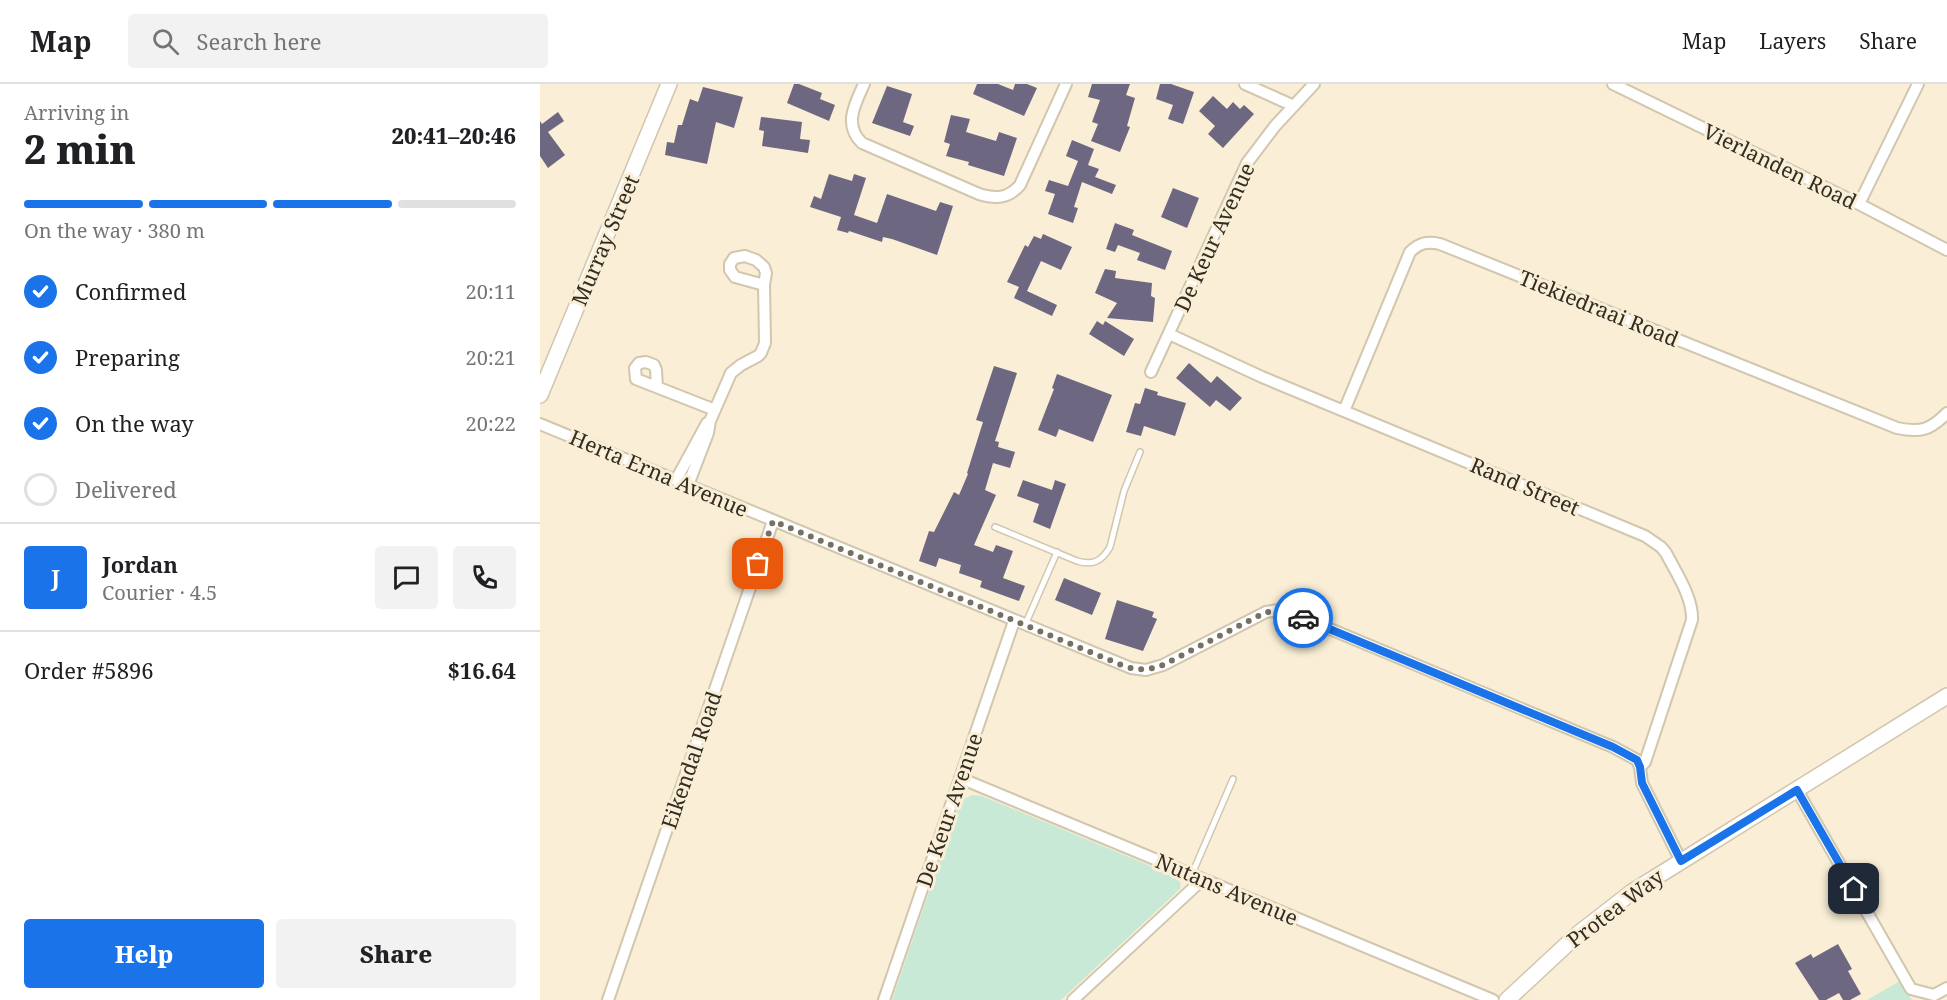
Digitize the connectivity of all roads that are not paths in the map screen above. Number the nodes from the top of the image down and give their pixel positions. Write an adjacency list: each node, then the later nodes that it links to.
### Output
1 (669, 84): 15 (street, Murray Street)
2 (864, 84): 3 (street)
3 (1066, 84)
4 (1245, 84): 8 (street)
5 (1314, 84): 8 (street, De Keur Avenue)
6 (1613, 84): 9 (street, Vierlanden Road)
7 (1918, 84): 9 (street)
8 (1294, 106): 12 (street, De Keur Avenue)
9 (1859, 204): 10 (street, Vierlanden Road)
10 (1947, 250)
11 (764, 285): 16 (street)
12 (1169, 334): 13 (street, De Keur Avenue); 17 (street, Rand Street)
13 (1151, 372)
14 (657, 387): 16 (street)
15 (540, 395)
16 (715, 410): 20 (street)
17 (1344, 411): 18 (street, Tiekiedraai Road); 30 (street, Rand Street)
18 (1947, 413)
19 (540, 424): 22 (street, Herta Erna Avenue)
20 (698, 448): 22 (street); 23 (street)
21 (1140, 452): 26 (lane)
22 (676, 480): 23 (street, Herta Erna Avenue)
23 (688, 485): 24 (street, Herta Erna Avenue)
24 (773, 521): 27 (street, Herta Erna Avenue); 38 (street, Eikendal Road)
25 (995, 527): 26 (lane)
26 (1057, 552): 28 (lane)
27 (1014, 621): 28 (street, Herta Erna Avenue); 31 (street, De Keur Avenue)
28 (1025, 625): 30 (street, Herta Erna Avenue)
29 (1947, 696): 33 (street, Protea Way)
30 (1640, 767): 34 (street)
31 (960, 778): 35 (street, Nutans Avenue); 39 (street, De Keur Avenue)
32 (1233, 779): 35 (lane)
33 (1797, 790): 34 (street, Protea Way); 37 (street)
34 (1681, 861): 42 (street, Protea Way)
35 (1192, 874): 36 (street, Nutans Avenue)
36 (1203, 879): 40 (street); 41 (street, Nutans Avenue)
37 (1947, 988)
38 (608, 1000)
39 (884, 1000)
40 (1073, 1000)
41 (1493, 1000)
42 (1507, 1000)

